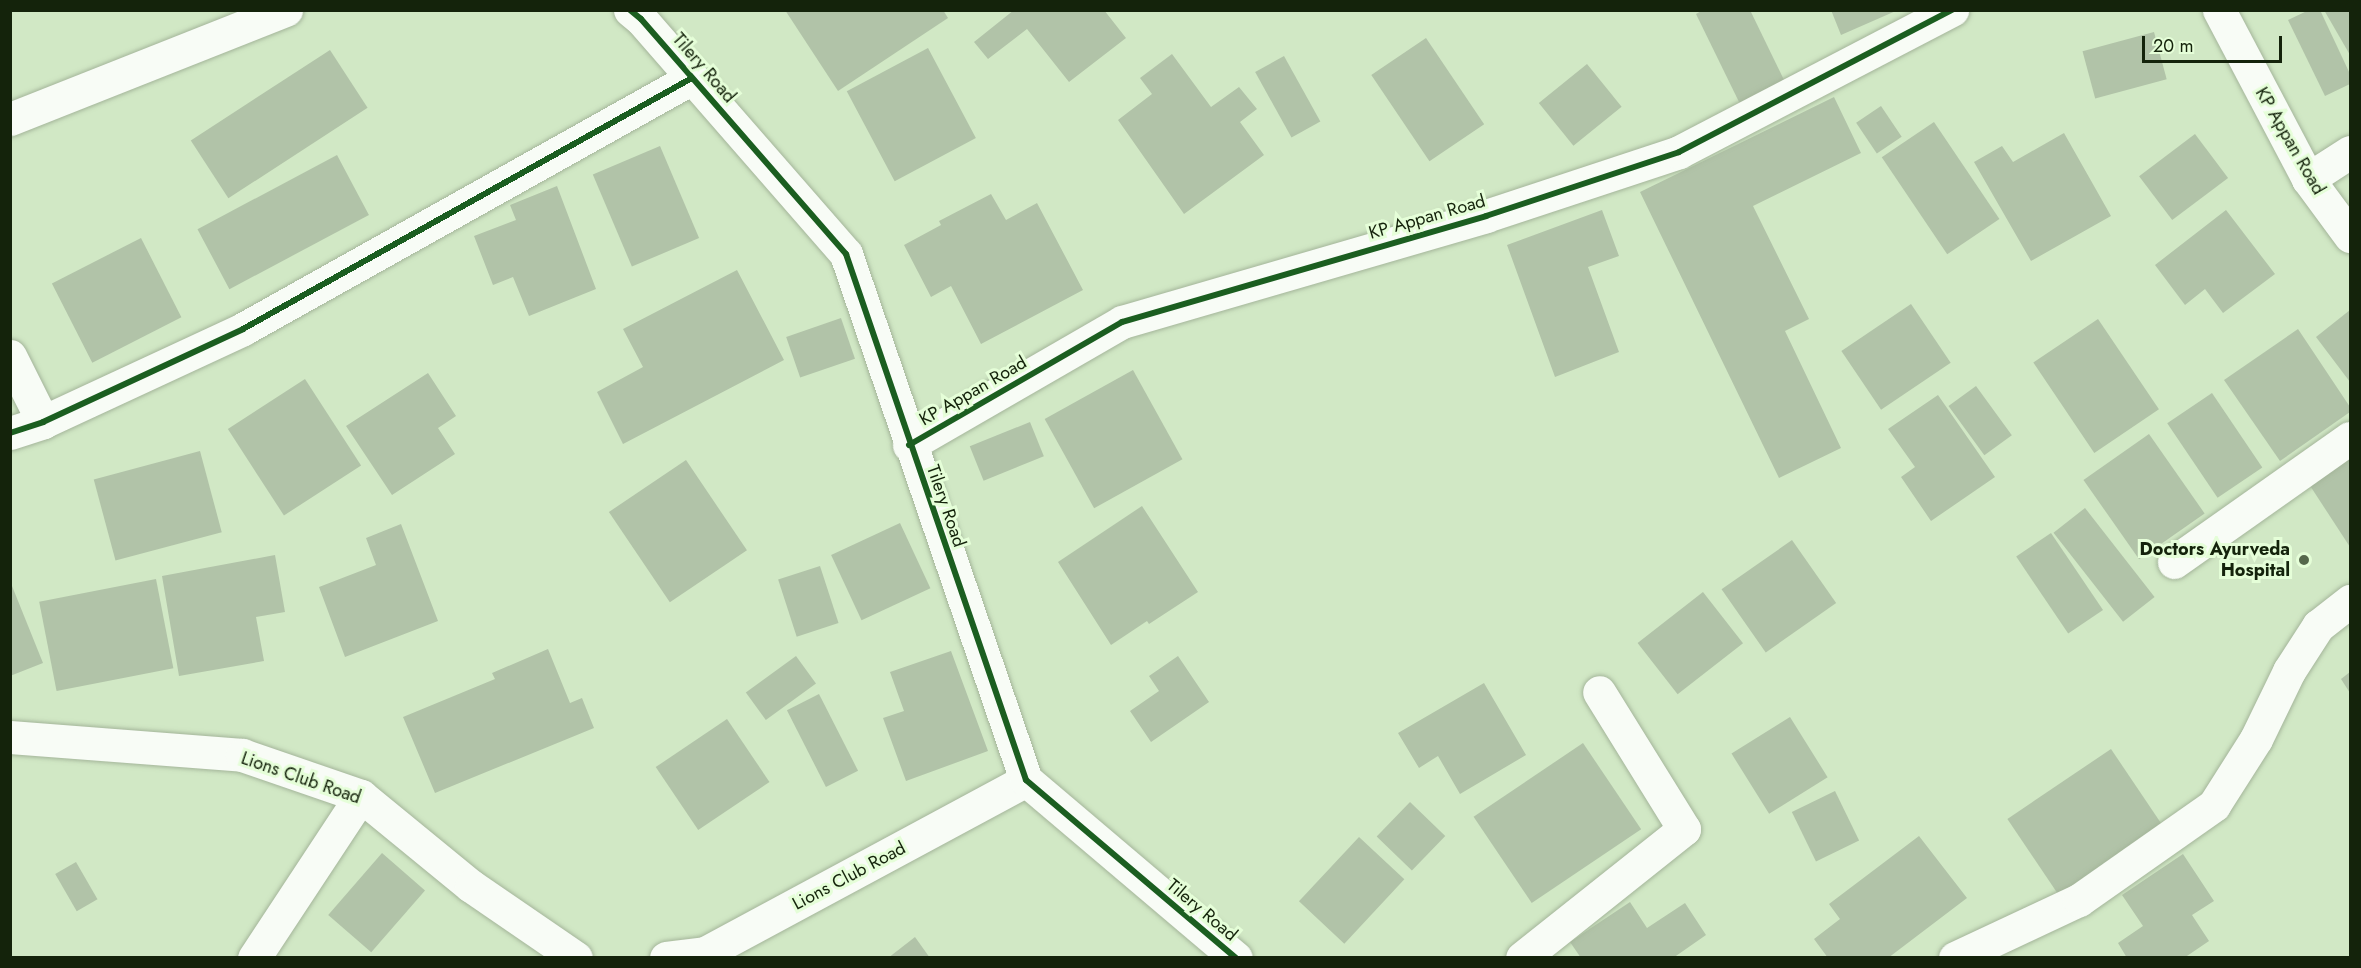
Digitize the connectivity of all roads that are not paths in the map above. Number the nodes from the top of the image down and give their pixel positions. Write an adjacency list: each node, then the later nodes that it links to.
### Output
1 (286, 10): 6 (street)
2 (630, 10): 5 (street, Tilery Road)
3 (1952, 10): 14 (street, KP Appan Road)
4 (2219, 10): 8 (street, KP Appan Road)
5 (692, 78): 11 (street); 14 (street, Tilery Road)
6 (10, 119)
7 (2350, 152): 8 (street)
8 (2308, 179): 9 (street, KP Appan Road)
9 (2350, 236)
10 (10, 356): 11 (street)
11 (43, 422): 12 (street)
12 (10, 433)
13 (2350, 438): 15 (street)
14 (909, 445): 19 (street, Tilery Road)
15 (2174, 562)
16 (2350, 601): 26 (street)
17 (1599, 692): 25 (street)
18 (10, 737): 20 (street, Lions Club Road)
19 (1026, 780): 23 (street, Lions Club Road); 24 (street, Tilery Road)
20 (361, 796): 21 (street); 22 (street, Lions Club Road)
21 (254, 957)
22 (576, 957)
23 (666, 957)
24 (1236, 957)
25 (1521, 957)
26 (1955, 957)

